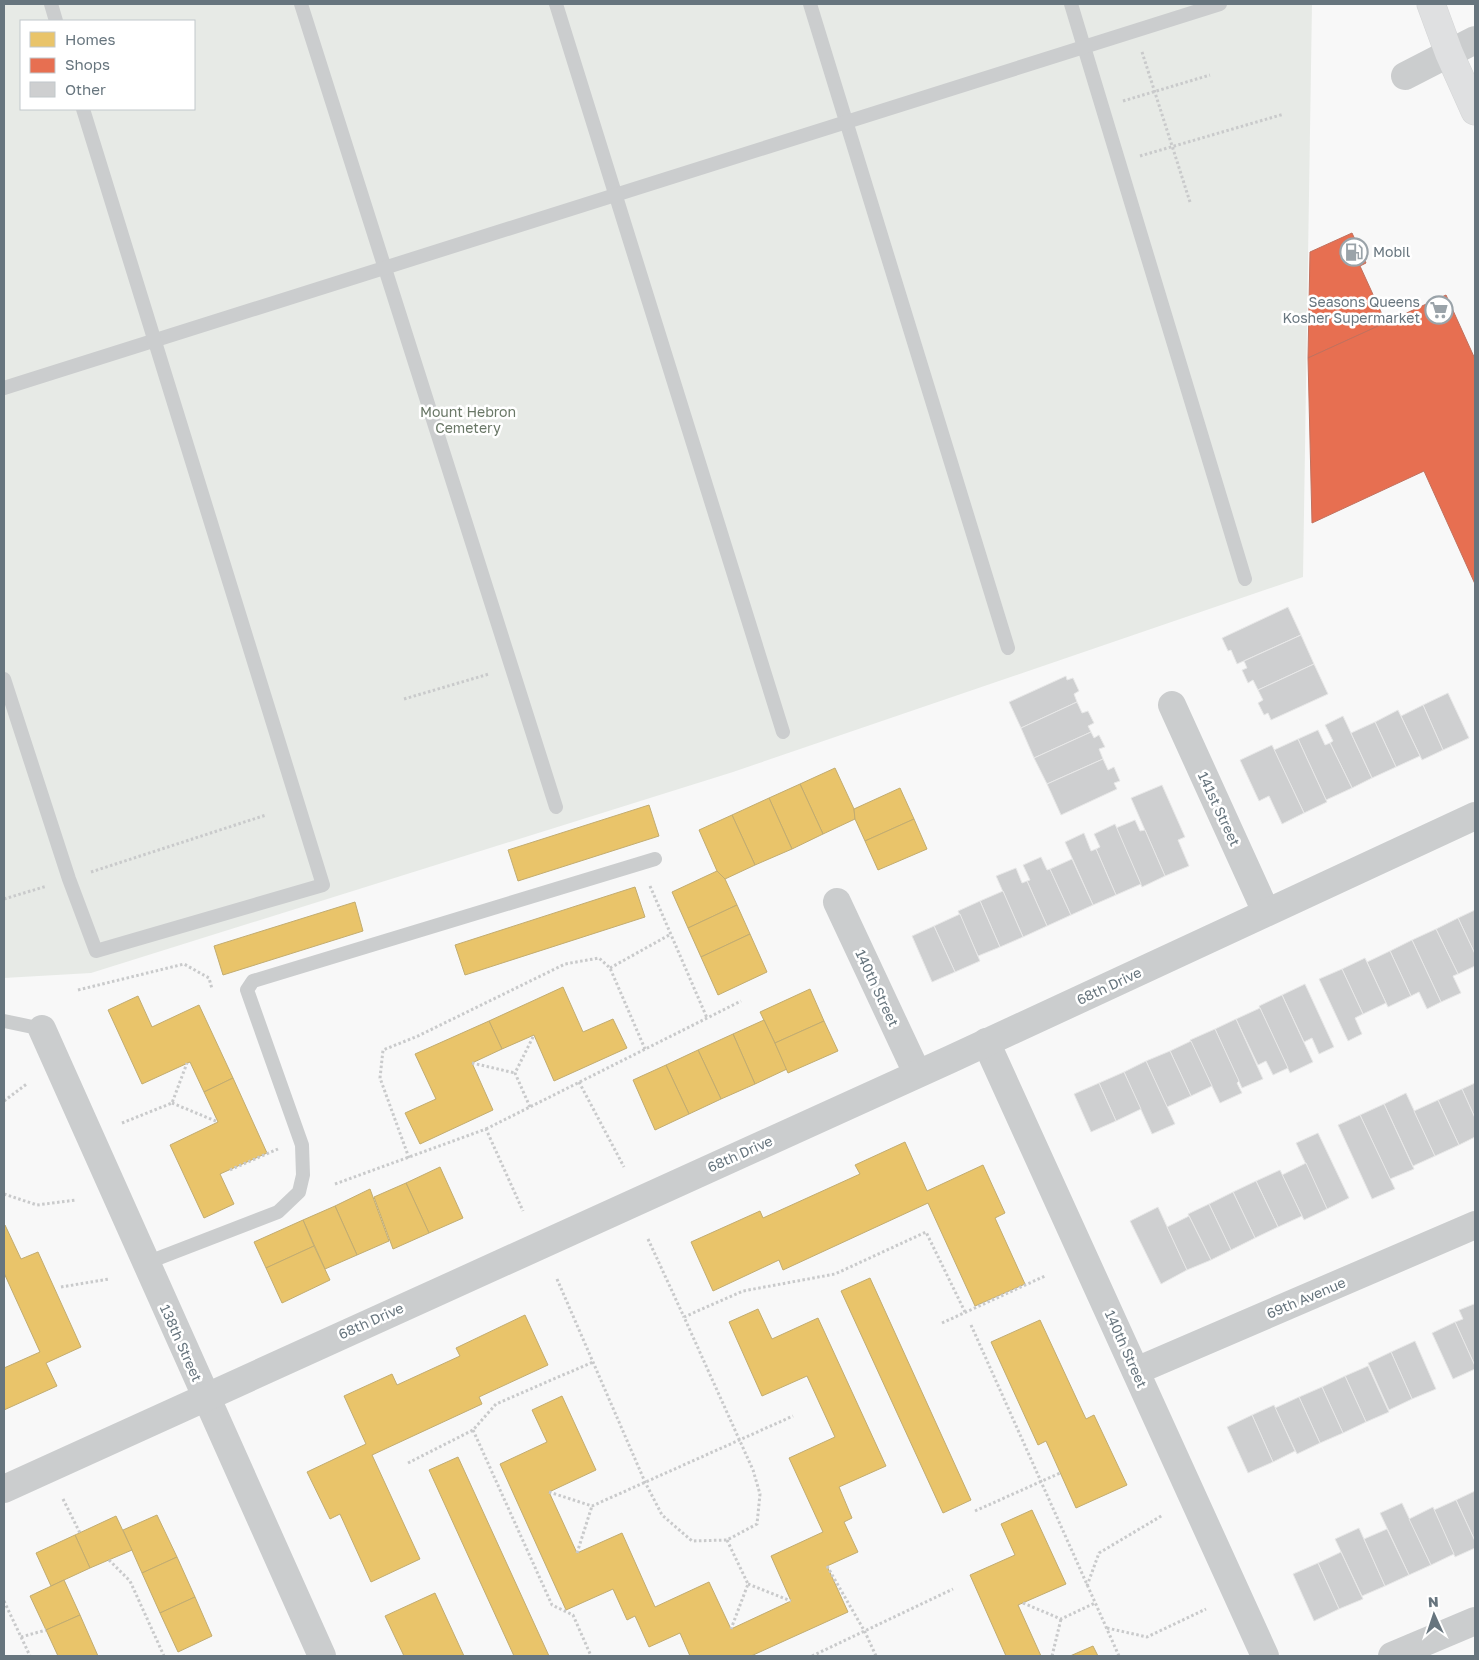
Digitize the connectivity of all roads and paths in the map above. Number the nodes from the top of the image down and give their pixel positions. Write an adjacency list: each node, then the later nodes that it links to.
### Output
1 (50, 4): 8 (lane)
2 (300, 4): 25 (lane)
3 (556, 4): 23 (lane)
4 (810, 4): 20 (lane)
5 (1071, 4): 11 (lane)
6 (1220, 4): 9 (lane)
7 (1431, 4): 12 (main road)
8 (56, 20)
9 (1136, 30): 11 (lane); 15 (path)
10 (1475, 40): 12 (street)
11 (1085, 46): 16 (lane); 20 (lane)
12 (1449, 53): 14 (street); 18 (main road)
13 (1210, 75): 15 (path)
14 (1405, 76)
15 (1155, 91): 16 (path); 21 (path)
16 (1104, 107): 22 (lane)
17 (83, 110): 26 (lane)
18 (1475, 111)
19 (1284, 114): 21 (path)
20 (847, 122): 23 (lane); 29 (lane)
21 (1173, 147): 22 (path); 24 (path)
22 (1120, 162): 28 (lane)
23 (616, 194): 25 (lane); 34 (lane)
24 (1190, 202)
25 (384, 268): 26 (lane); 30 (lane)
26 (155, 340): 27 (lane); 39 (lane)
27 (4, 388)
28 (1245, 579)
29 (1008, 648)
30 (512, 667): 32 (path); 35 (lane)
31 (4, 679): 39 (lane)
32 (404, 699)
33 (1172, 705): 43 (street, 141st Street)
34 (783, 732)
35 (556, 807)
36 (266, 815): 39 (path)
37 (1475, 816): 43 (street, 68th Drive)
38 (655, 859): 77 (lane)
39 (69, 879): 41 (path)
40 (650, 886): 44 (path)
41 (4, 899)
42 (838, 902): 58 (street, 140th Street)
43 (1266, 912): 53 (street, 68th Drive)
44 (671, 934): 45 (path); 49 (path)
45 (610, 968): 54 (path); 68 (path)
46 (212, 989): 47 (path)
47 (78, 990)
48 (741, 1001): 49 (path)
49 (707, 1018): 54 (path)
50 (4, 1021): 51 (lane)
51 (42, 1029): 77 (street, 138th Street)
52 (534, 1035): 57 (path)
53 (986, 1042): 58 (street, 68th Drive); 87 (street, 140th Street)
54 (645, 1049): 59 (path)
55 (187, 1063): 62 (path)
56 (472, 1063): 57 (path)
57 (515, 1073): 63 (path)
58 (918, 1073): 88 (street, 68th Drive)
59 (579, 1082): 63 (path); 69 (path)
60 (28, 1083): 61 (path)
61 (4, 1101)
62 (172, 1102): 64 (path); 65 (path)
63 (530, 1107): 66 (path)
64 (218, 1122)
65 (122, 1123)
66 (486, 1129): 68 (path); 74 (path)
67 (283, 1152): 70 (path)
68 (408, 1158): 71 (path)
69 (624, 1167)
70 (230, 1170)
71 (335, 1184)
72 (4, 1194): 73 (path)
73 (76, 1200)
74 (523, 1211)
75 (1475, 1225): 87 (street, 69th Avenue)
76 (648, 1239): 83 (path)
77 (146, 1263): 88 (street, 138th Street)
78 (1044, 1276): 82 (path)
79 (109, 1279): 81 (path)
80 (557, 1280): 86 (path)
81 (61, 1287)
82 (965, 1312): 83 (path); 84 (path)
83 (684, 1317): 91 (path)
84 (942, 1323)
85 (971, 1325): 94 (path)
86 (593, 1362): 90 (path); 95 (path)
87 (1136, 1371): 130 (street, 140th Street)
88 (205, 1396): 96 (street, 68th Drive); 124 (street, 138th Street)
89 (793, 1416): 91 (path)
90 (473, 1430): 92 (path); 125 (path)
91 (740, 1440): 95 (path); 103 (path)
92 (408, 1463)
93 (1060, 1472): 94 (path)
94 (1041, 1481): 100 (path); 108 (path)
95 (645, 1482): 99 (path); 103 (path)
96 (4, 1489)
97 (549, 1492): 99 (path)
98 (63, 1499): 102 (path)
99 (592, 1506): 104 (path)
100 (975, 1511)
101 (1163, 1515): 108 (path)
102 (80, 1533)
103 (727, 1540): 107 (path)
104 (577, 1553)
105 (109, 1560): 123 (path)
106 (827, 1566): 120 (path)
107 (748, 1584): 111 (path); 118 (path)
108 (1087, 1586): 113 (path)
109 (953, 1589): 120 (path)
110 (4, 1601): 121 (path)
111 (791, 1601)
112 (1023, 1603): 115 (path)
113 (1095, 1603): 115 (path); 117 (path)
114 (1206, 1609): 117 (path)
115 (1061, 1619): 128 (path)
116 (1475, 1621): 131 (street)
117 (1106, 1628): 129 (path)
118 (731, 1629)
119 (46, 1630): 121 (path)
120 (865, 1632): 126 (path); 127 (path)
121 (21, 1638): 122 (path)
122 (30, 1656)
123 (164, 1656)
124 (322, 1656)
125 (591, 1656)
126 (812, 1656)
127 (876, 1656)
128 (1052, 1656)
129 (1119, 1656)
130 (1265, 1656)
131 (1392, 1656)

